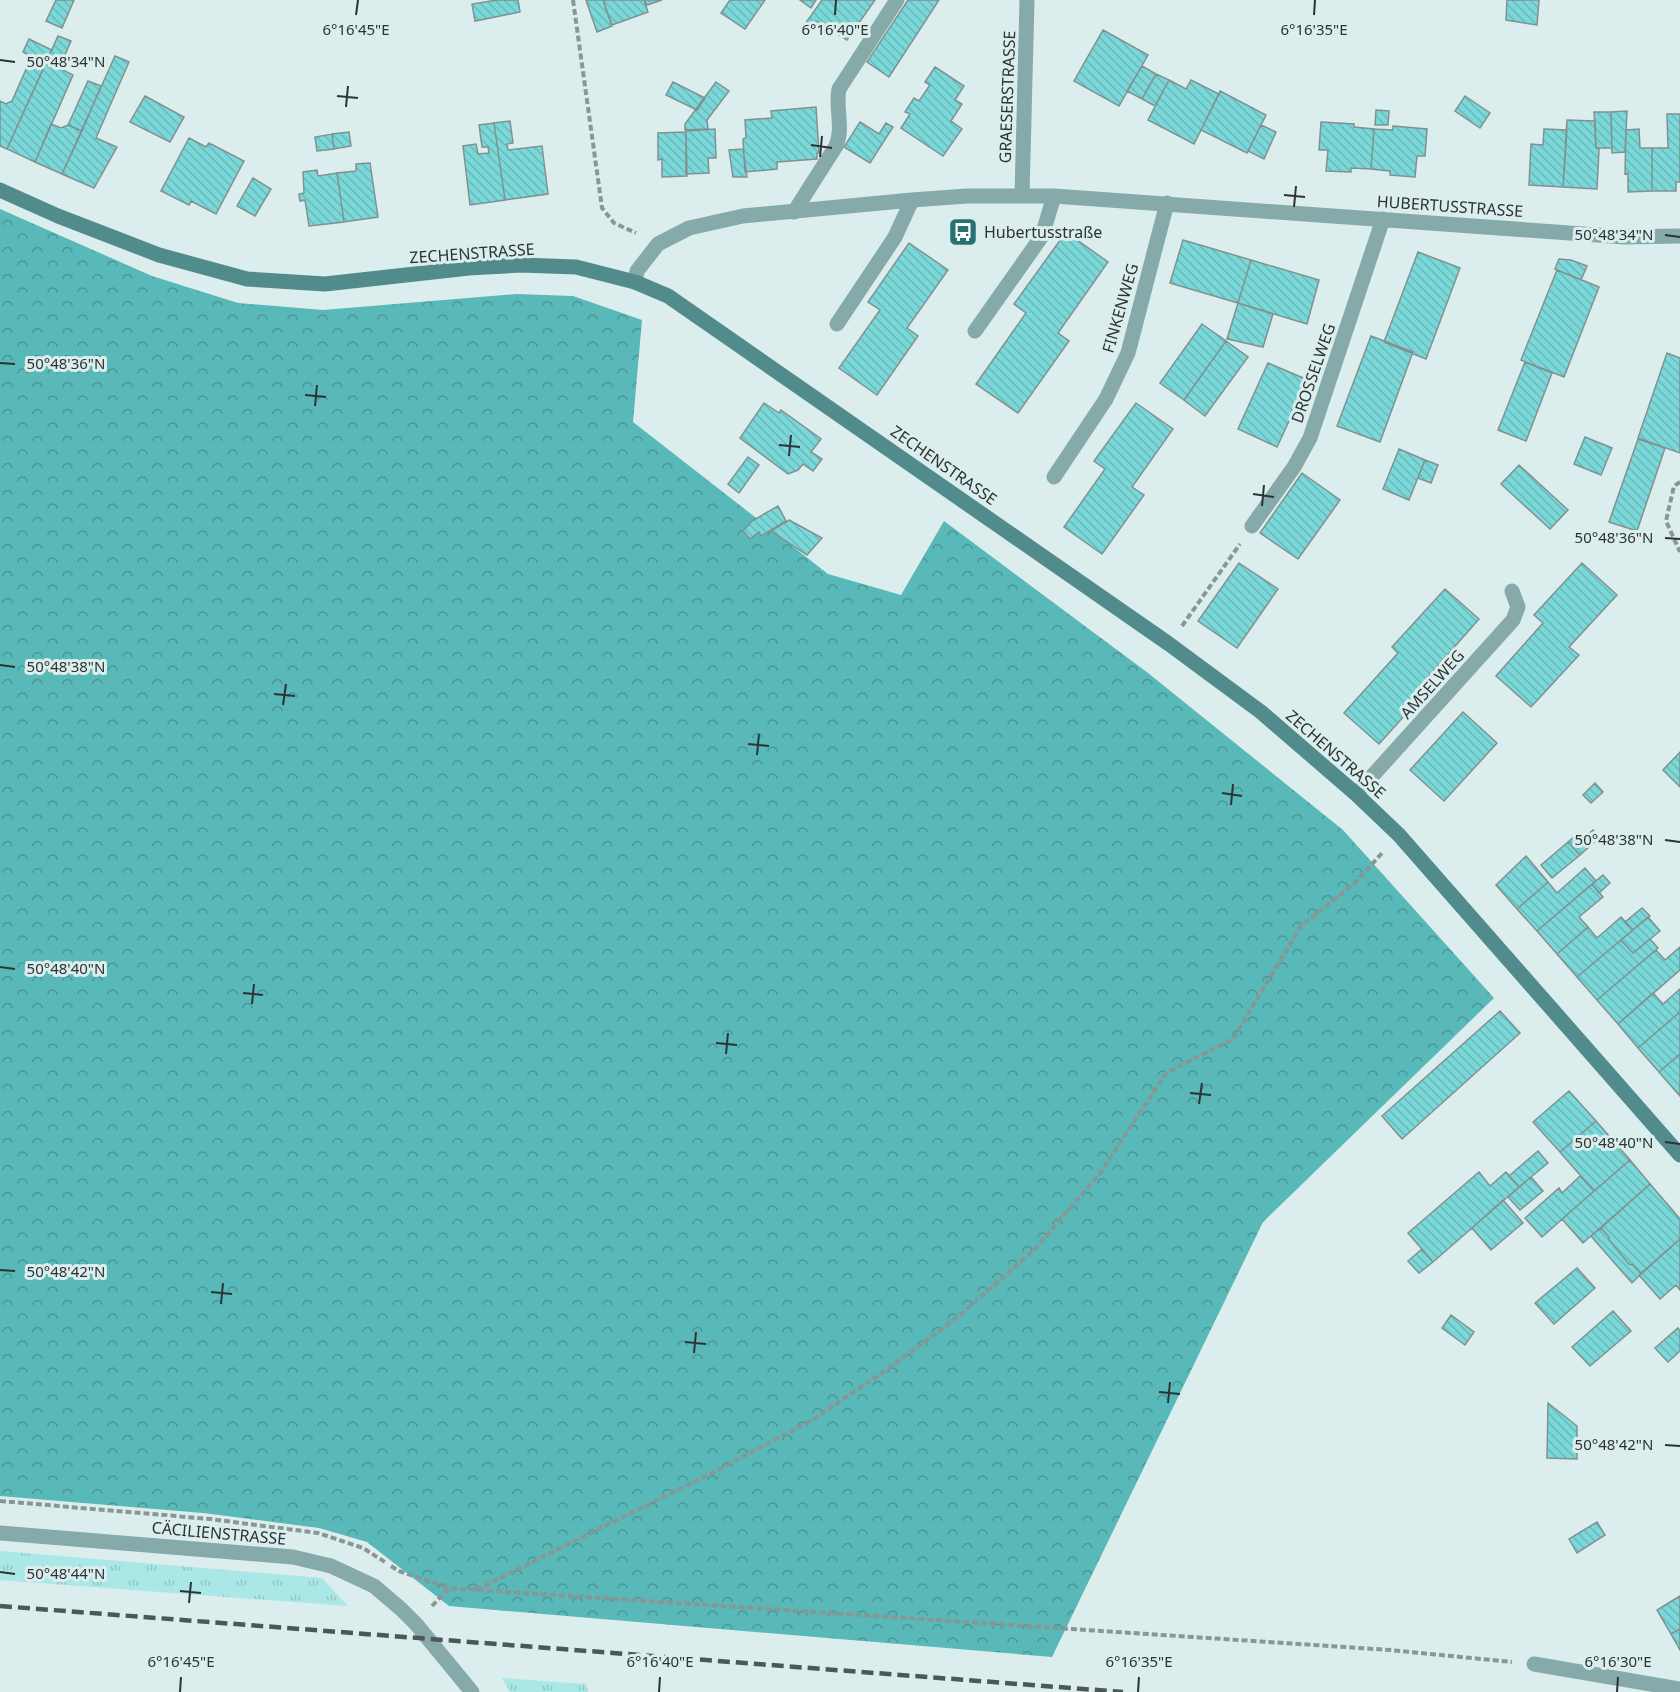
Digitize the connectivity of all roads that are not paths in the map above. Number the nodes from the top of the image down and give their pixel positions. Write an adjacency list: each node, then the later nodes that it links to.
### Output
1 (897, 0): 8 (street)
2 (1027, 0): 4 (street, GRAESERSTRASSE)
3 (0, 190): 11 (main road, ZECHENSTRASSE)
4 (1022, 195): 5 (street, HUBERTUSSTRASSE); 6 (street, HUBERTUSSTRASSE)
5 (1054, 196): 7 (street, HUBERTUSSTRASSE); 13 (street)
6 (912, 200): 8 (street, HUBERTUSSTRASSE); 12 (street)
7 (1167, 203): 9 (street, HUBERTUSSTRASSE); 14 (street, FINKENWEG)
8 (794, 212): 11 (street, HUBERTUSSTRASSE)
9 (1383, 219): 10 (street, HUBERTUSSTRASSE); 15 (street, DROSSELWEG)
10 (1680, 236)
11 (635, 282): 17 (main road, ZECHENSTRASSE)
12 (837, 324)
13 (975, 331)
14 (1054, 477)
15 (1252, 526)
16 (1512, 591): 17 (street, AMSELWEG)
17 (1356, 794): 18 (main road, ZECHENSTRASSE)
18 (1680, 1155)
19 (0, 1533): 22 (street, CÄCILIENSTRASSE)
20 (1534, 1664): 21 (street)
21 (1680, 1689)
22 (472, 1692)

